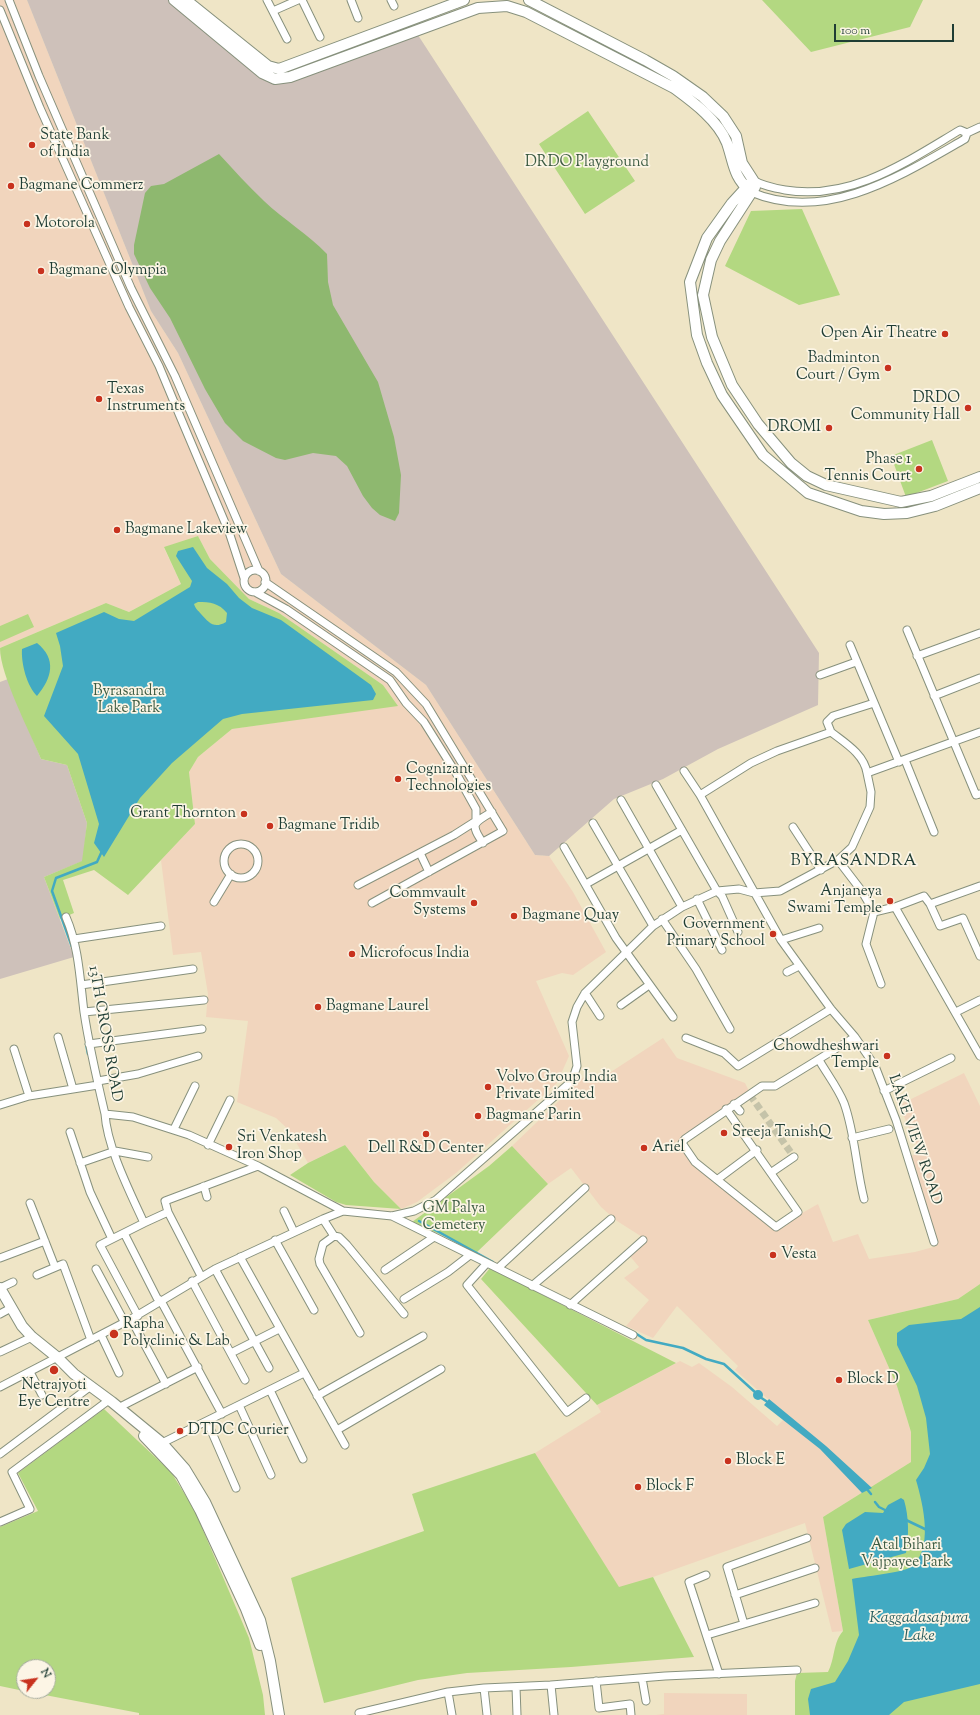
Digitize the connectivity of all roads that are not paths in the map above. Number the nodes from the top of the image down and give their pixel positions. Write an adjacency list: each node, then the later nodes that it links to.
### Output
1 (8, 0): 24 (street)
2 (174, 0): 15 (street)
3 (186, 0): 15 (street)
4 (267, 0): 11 (street)
5 (298, 0): 11 (street)
6 (302, 0): 13 (street)
7 (351, 0): 12 (street)
8 (464, 0): 15 (street)
9 (529, 0): 20 (street)
10 (0, 10): 25 (street)
11 (273, 11): 14 (street)
12 (358, 18)
13 (320, 37)
14 (287, 39)
15 (245, 53): 21 (street)
16 (980, 127): 17 (street)
17 (967, 133): 18 (street); 19 (street)
18 (930, 148): 19 (street); 20 (street)
19 (936, 156): 21 (street)
20 (756, 182): 21 (street)
21 (748, 190): 22 (street); 23 (street)
22 (980, 477)
23 (980, 488)
24 (259, 571): 25 (street); 26 (street)
25 (244, 578): 27 (street)
26 (265, 582): 27 (street); 47 (street)
27 (255, 592): 48 (street)
28 (907, 630): 31 (street)
29 (980, 633): 31 (street)
30 (850, 645): 32 (street)
31 (917, 656): 35 (street)
32 (856, 662): 33 (street); 36 (street)
33 (820, 675)
34 (980, 678): 35 (street)
35 (934, 696): 39 (street)
36 (874, 703): 37 (street); 40 (street)
37 (831, 732): 42 (street); 45 (street)
38 (980, 732): 39 (street)
39 (954, 742): 40 (street); 44 (street)
40 (902, 761): 42 (street); 52 (street)
41 (684, 771): 45 (street, LAKE VIEW ROAD)
42 (867, 773): 57 (street)
43 (656, 785): 51 (street)
44 (980, 794)
45 (700, 795): 66 (street, LAKE VIEW ROAD)
46 (621, 800): 55 (street)
47 (492, 812): 48 (street); 53 (street)
48 (476, 821): 53 (street); 56 (street)
49 (593, 823): 58 (street)
50 (793, 828): 59 (street)
51 (682, 830): 55 (street); 65 (street)
52 (934, 832)
53 (483, 843): 60 (street)
54 (564, 847): 62 (street)
55 (649, 849): 58 (street); 71 (street)
56 (420, 853): 60 (street); 63 (street)
57 (838, 860): 59 (street); 73 (street)
58 (618, 866): 62 (street); 77 (street)
59 (821, 870): 66 (street)
60 (429, 872): 69 (street)
61 (231, 874): 61 (street); 68 (street)
62 (586, 884): 83 (street)
63 (358, 885)
64 (980, 886): 70 (street)
65 (717, 891): 66 (street); 67 (street); 79 (street)
66 (754, 893): 81 (street, LAKE VIEW ROAD)
67 (697, 899): 71 (street); 82 (street)
68 (214, 902)
69 (372, 903)
70 (930, 904): 72 (street); 84 (street)
71 (682, 907): 75 (street)
72 (895, 908): 73 (street); 97 (street)
73 (874, 912): 88 (street)
74 (66, 917): 80 (street, 13TH CROSS ROAD)
75 (662, 919): 77 (street); 101 (street)
76 (161, 926): 80 (street)
77 (653, 926): 83 (street)
78 (819, 928): 81 (street)
79 (738, 932)
80 (74, 939): 89 (street, 13TH CROSS ROAD)
81 (781, 940): 85 (street, LAKE VIEW ROAD)
82 (722, 950)
83 (626, 952): 90 (street); 91 (street)
84 (980, 956)
85 (799, 966): 87 (street); 95 (street, LAKE VIEW ROAD)
86 (193, 968): 89 (street)
87 (787, 972)
88 (881, 984)
89 (81, 985): 96 (street, 13TH CROSS ROAD)
90 (649, 985): 94 (street); 99 (street)
91 (585, 994): 98 (street); 143 (street)
92 (204, 1000): 96 (street)
93 (980, 1000): 97 (street)
94 (621, 1005)
95 (831, 1009): 103 (street, LAKE VIEW ROAD); 104 (street)
96 (84, 1012): 106 (street, 13TH CROSS ROAD)
97 (956, 1012): 105 (street)
98 (600, 1016)
99 (673, 1017)
100 (202, 1029): 106 (street)
101 (730, 1029)
102 (58, 1037): 114 (street)
103 (855, 1037): 111 (street); 115 (street, LAKE VIEW ROAD)
104 (686, 1038)
105 (977, 1042): 109 (street)
106 (90, 1044): 112 (street, 13TH CROSS ROAD)
107 (14, 1049): 116 (street)
108 (198, 1056): 112 (street)
109 (980, 1056)
110 (951, 1058): 115 (street)
111 (819, 1060): 118 (street); 125 (street)
112 (98, 1083): 114 (street); 121 (street, 13TH CROSS ROAD)
113 (195, 1086): 122 (street)
114 (73, 1089): 116 (street)
115 (884, 1091): 155 (street, LAKE VIEW ROAD)
116 (29, 1096): 119 (street)
117 (230, 1100): 126 (street)
118 (735, 1104): 120 (street); 127 (street); 134 (street)
119 (0, 1105)
120 (743, 1108)
121 (105, 1114): 122 (street, 13TH CROSS ROAD); 128 (street)
122 (174, 1129): 126 (street, 13TH CROSS ROAD)
123 (889, 1129): 125 (street)
124 (70, 1132): 131 (street)
125 (852, 1138): 138 (street)
126 (208, 1144): 132 (street, 13TH CROSS ROAD)
127 (757, 1150): 133 (street); 134 (street)
128 (115, 1151): 129 (street); 131 (street); 146 (street)
129 (148, 1156)
130 (794, 1157): 133 (street)
131 (80, 1164): 151 (street)
132 (258, 1166): 135 (street); 140 (street, 13TH CROSS ROAD)
133 (772, 1172): 134 (street)
134 (718, 1179)
135 (204, 1186): 137 (street); 141 (street)
136 (585, 1188): 161 (street)
137 (207, 1197)
138 (864, 1199)
139 (30, 1203): 154 (street)
140 (343, 1211): 143 (street); 144 (street)
141 (168, 1212): 146 (street); 166 (street)
142 (284, 1212): 147 (street)
143 (392, 1216): 150 (street)
144 (323, 1219): 147 (street); 149 (street)
145 (611, 1219): 169 (street)
146 (144, 1223): 148 (street)
147 (294, 1232): 152 (street)
148 (124, 1233): 151 (street); 172 (street)
149 (334, 1236): 177 (street); 180 (street)
150 (434, 1237): 156 (street); 164 (street)
151 (112, 1238): 178 (street)
152 (275, 1240): 157 (street); 175 (street)
153 (643, 1240): 173 (street)
154 (45, 1241): 158 (street); 160 (street)
155 (934, 1242)
156 (470, 1255): 159 (street); 171 (street)
157 (240, 1257): 163 (street); 179 (street)
158 (0, 1258)
159 (487, 1263): 161 (street); 203 (street)
160 (55, 1267): 165 (street); 185 (street)
161 (498, 1268): 169 (street)
162 (96, 1269): 178 (street)
163 (215, 1269): 166 (street); 186 (street)
164 (385, 1270)
165 (37, 1275)
166 (200, 1276): 167 (street)
167 (192, 1281): 172 (street); 188 (street)
168 (0, 1285): 170 (street)
169 (532, 1286): 173 (street)
170 (0, 1288): 174 (street)
171 (404, 1298)
172 (161, 1301): 178 (street); 190 (street)
173 (570, 1305): 182 (street)
174 (11, 1308): 176 (street); 184 (street)
175 (314, 1310)
176 (0, 1314)
177 (404, 1314)
178 (131, 1319): 181 (street); 197 (street)
179 (279, 1329): 186 (street); 195 (street)
180 (360, 1333)
181 (101, 1335): 185 (street); 194 (street)
182 (633, 1335)
183 (422, 1336): 202 (street)
184 (32, 1337): 187 (street); 189 (street)
185 (91, 1340): 189 (street)
186 (255, 1341): 188 (street); 191 (street)
187 (0, 1352)
188 (231, 1353): 196 (street)
189 (58, 1358): 193 (street); 198 (street)
190 (198, 1367): 197 (street); 206 (street)
191 (269, 1368)
192 (441, 1369): 208 (street)
193 (30, 1372): 199 (street); 201 (street)
194 (119, 1373)
195 (304, 1373): 200 (street); 202 (street)
196 (245, 1380)
197 (166, 1384): 204 (street)
198 (91, 1386): 204 (street); 211 (street)
199 (0, 1387)
200 (270, 1390): 205 (street); 212 (street)
201 (42, 1395)
202 (317, 1396): 208 (street)
203 (586, 1398)
204 (113, 1403): 209 (street); 215 (street); 232 (street)
205 (239, 1405): 206 (street); 213 (street)
206 (222, 1414): 207 (street)
207 (207, 1421): 209 (street); 214 (street)
208 (337, 1430): 210 (street)
209 (162, 1443): 233 (street)
210 (345, 1445)
211 (0, 1454)
212 (303, 1459)
213 (271, 1475)
214 (236, 1488)
215 (0, 1522)
216 (806, 1538): 219 (street)
217 (815, 1568): 219 (street)
218 (706, 1575): 222 (street)
219 (735, 1595): 221 (street)
220 (816, 1603): 221 (street)
221 (744, 1624): 222 (street)
222 (707, 1635): 224 (street)
223 (797, 1670): 224 (street)
224 (719, 1674): 225 (street)
225 (642, 1678): 226 (street); 231 (street)
226 (596, 1681): 227 (street); 239 (street)
227 (551, 1685): 228 (street); 238 (street)
228 (516, 1687): 229 (street); 237 (street)
229 (484, 1688): 230 (street); 236 (street)
230 (448, 1692): 234 (street); 235 (street)
231 (646, 1701)
232 (272, 1715)
233 (279, 1715)
234 (360, 1715)
235 (452, 1715)
236 (487, 1715)
237 (517, 1715)
238 (554, 1715)
239 (631, 1715)

